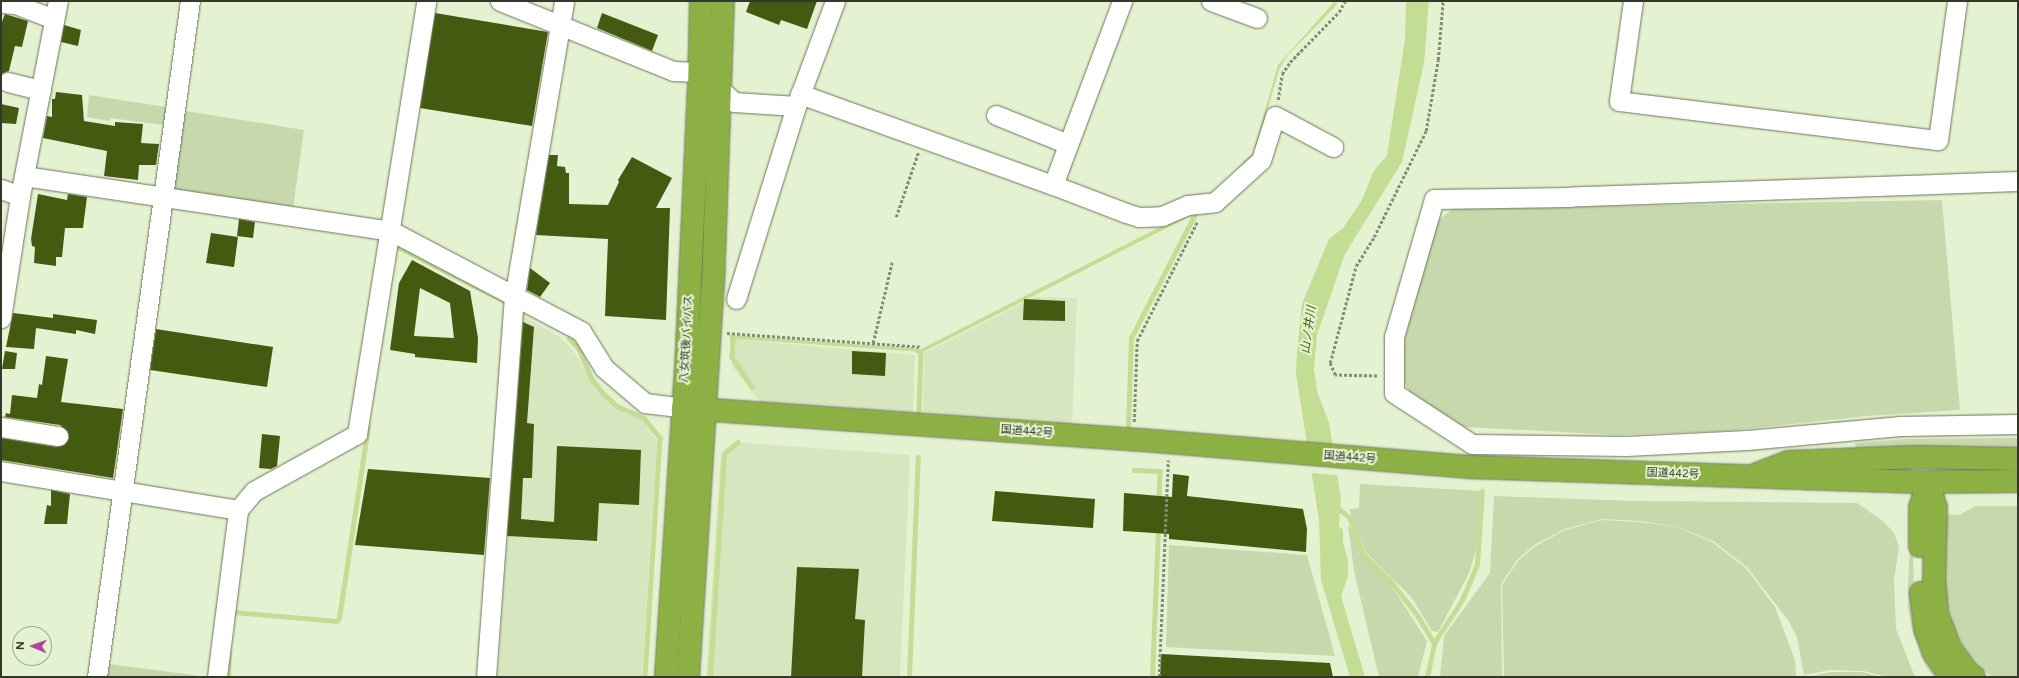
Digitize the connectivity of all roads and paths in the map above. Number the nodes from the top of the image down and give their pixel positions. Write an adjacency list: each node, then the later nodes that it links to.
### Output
1 (190, 1): 32 (street)
2 (426, 1): 36 (street)
3 (500, 1): 17 (street)
4 (564, 1): 17 (street)
5 (701, 1): 18 (highway, 八女筑後バイパス)
6 (723, 1): 21 (highway, 八女筑後バイパス)
7 (835, 1): 22 (street)
8 (1122, 1): 26 (street)
9 (1211, 1): 16 (street)
10 (1344, 1): 24 (path)
11 (1443, 1): 45 (path)
12 (1633, 1): 13 (street)
13 (1957, 1)
14 (10, 3): 15 (street)
15 (56, 10): 20 (street)
16 (1258, 18)
17 (561, 25): 18 (street); 39 (street)
18 (700, 81): 21 (street); 46 (highway, 八女筑後バイパス)
19 (8, 82): 20 (street)
20 (41, 90): 28 (street)
21 (722, 91): 22 (street); 47 (highway, 八女筑後バイパス)
22 (798, 100): 25 (street); 40 (street)
23 (996, 115): 26 (street)
24 (1275, 116): 27 (street); 34 (street)
25 (923, 138): 30 (street); 35 (path)
26 (1068, 144): 30 (street)
27 (1333, 147)
28 (24, 176): 32 (street); 33 (street)
29 (2018, 181): 45 (street)
30 (1053, 185): 34 (street)
31 (1, 190): 33 (street)
32 (163, 195): 36 (street); 60 (street)
33 (20, 196): 38 (street)
34 (1205, 203): 50 (path)
35 (896, 217)
36 (391, 231): 39 (street); 61 (street)
37 (892, 262): 43 (path)
38 (4, 282): 41 (street)
39 (514, 298): 46 (street); 64 (street)
40 (736, 298)
41 (1, 318)
42 (726, 333): 43 (path)
43 (874, 344): 44 (path)
44 (920, 347)
45 (1394, 376): 53 (street)
46 (683, 408): 47 (highway, 国道442号); 65 (highway, 八女筑後バイパス)
47 (705, 410): 52 (highway, 国道442号); 66 (highway, 八女筑後バイパス)
48 (2018, 424): 53 (street)
49 (1, 427): 51 (street)
50 (1134, 429)
51 (58, 436)
52 (1170, 443): 55 (highway, 国道442号); 67 (path)
53 (1472, 444): 55 (street)
54 (2018, 459): 57 (highway)
55 (1468, 467): 57 (highway, 国道442号)
56 (1, 471): 60 (street)
57 (1748, 477): 59 (highway, 国道442号)
58 (2018, 481): 59 (highway, 国道442号)
59 (1928, 482): 68 (highway); 69 (highway)
60 (122, 491): 61 (street); 62 (street)
61 (238, 510): 63 (street)
62 (97, 677)
63 (217, 677)
64 (486, 677)
65 (666, 677)
66 (688, 677)
67 (1160, 677)
68 (1951, 677)
69 (1974, 677)

